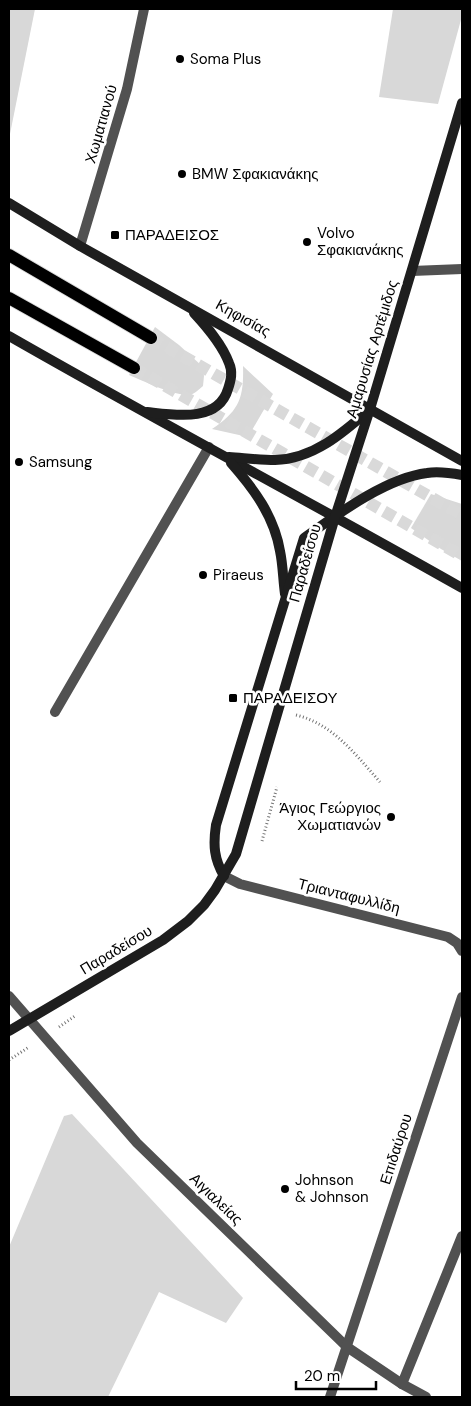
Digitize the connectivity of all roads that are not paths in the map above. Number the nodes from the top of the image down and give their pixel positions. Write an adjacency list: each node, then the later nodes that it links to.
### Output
1 (144, 9): 4 (street, Χωματιανού)
2 (462, 103): 7 (main road, Αμαρυσίας Αρτέμιδος)
3 (9, 203): 4 (main road, Κηφισίας)
4 (80, 246): 9 (main road, Κηφισίας)
5 (9, 255): 11 (main road)
6 (462, 269): 7 (street)
7 (412, 271): 13 (main road, Αμαρυσίας Αρτέμιδος)
8 (9, 298): 12 (main road)
9 (188, 306): 13 (main road, Κηφισίας); 14 (main road)
10 (9, 336): 14 (main road)
11 (151, 338)
12 (134, 368)
13 (370, 409): 16 (main road); 17 (main road, Κηφισίας); 19 (main road, Αμαρυσίας Αρτέμιδος)
14 (139, 410): 15 (main road)
15 (209, 447): 16 (main road); 22 (street)
16 (226, 456): 19 (main road); 21 (main road)
17 (462, 461)
18 (462, 475): 19 (main road)
19 (335, 517): 20 (main road); 21 (main road, Παραδείσου); 23 (main road, Παραδείσου)
20 (462, 588)
21 (285, 599): 23 (main road, Παραδείσου)
22 (55, 712)
23 (224, 876): 24 (street, Τριανταφυλλίδη); 27 (main road, Παραδείσου)
24 (462, 951)
25 (9, 996): 27 (street, Αιγιαλείας)
26 (462, 997): 30 (street, Επιδαύρου)
27 (28, 1019): 28 (main road, Παραδείσου); 30 (street, Αιγιαλείας)
28 (9, 1031)
29 (462, 1236): 31 (street)
30 (346, 1347): 31 (street, Αιγιαλείας); 32 (street, Επιδαύρου)
31 (402, 1384): 33 (street, Αιγιαλείας)
32 (330, 1397)
33 (426, 1397)

